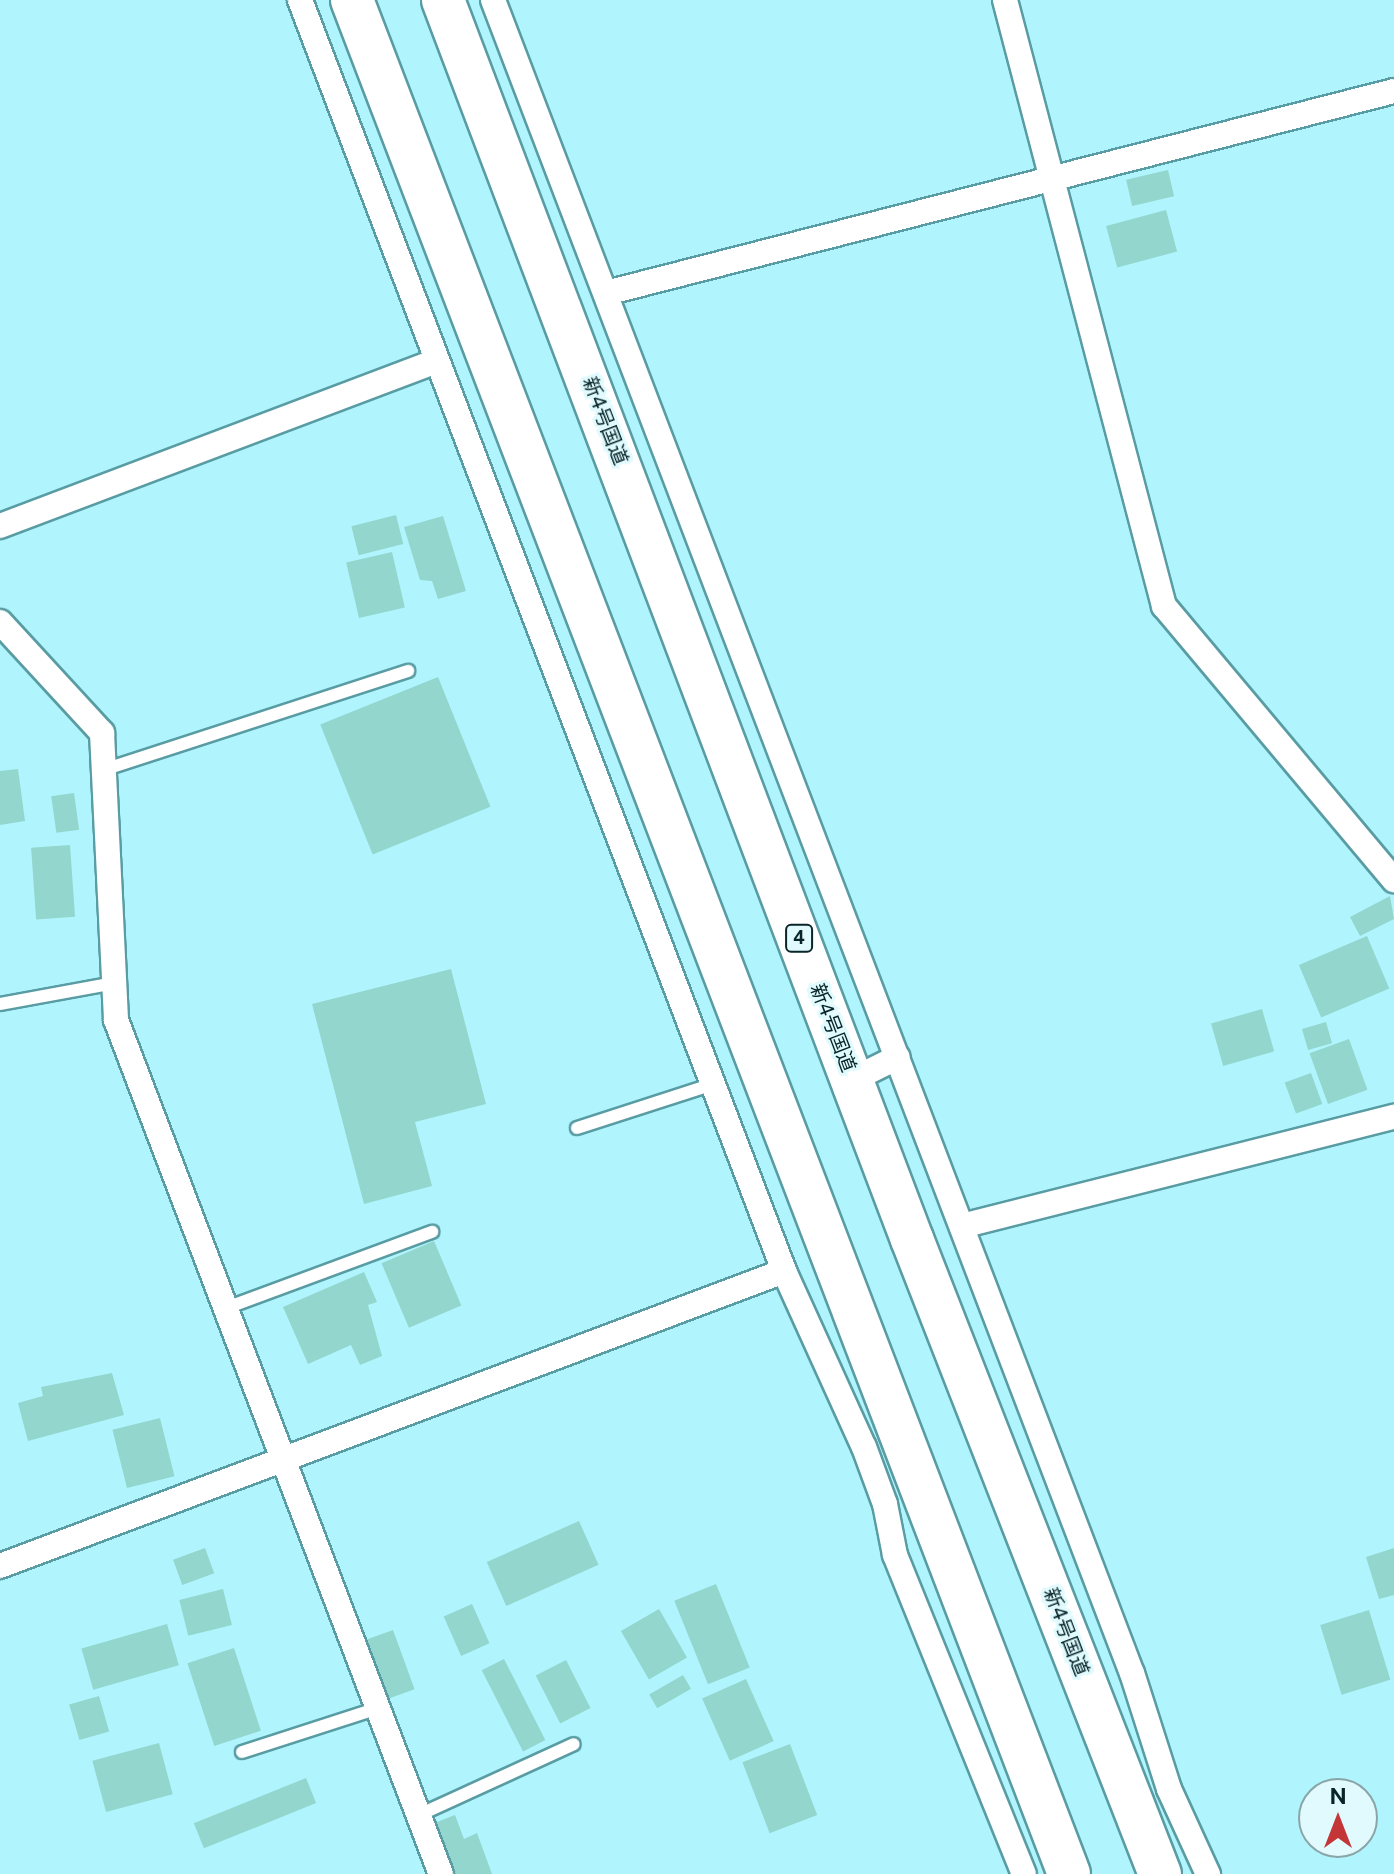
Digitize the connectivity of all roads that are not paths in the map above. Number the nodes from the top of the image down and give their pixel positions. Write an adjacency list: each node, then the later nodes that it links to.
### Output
1 (300, 0): 9 (street)
2 (352, 0): 26 (highway)
3 (443, 0): 18 (highway, 新4号国道 / 4)
4 (493, 0): 8 (street)
5 (1005, 0): 7 (street)
6 (1394, 91): 7 (street)
7 (1051, 180): 8 (street); 14 (street)
8 (606, 293): 17 (street)
9 (436, 361): 10 (street); 19 (street)
10 (0, 526)
11 (0, 622): 13 (street)
12 (408, 671): 13 (lane)
13 (103, 770): 15 (street)
14 (1394, 880)
15 (114, 983): 16 (lane); 25 (street)
16 (0, 1004)
17 (898, 1057): 18 (street); 22 (street)
18 (852, 1080): 36 (highway, 新4号国道 / 4)
19 (713, 1084): 21 (lane); 24 (street)
20 (1394, 1117): 22 (street)
21 (577, 1128)
22 (962, 1226): 37 (street)
23 (432, 1232): 25 (lane)
24 (784, 1271): 26 (street); 27 (street)
25 (226, 1308): 27 (street)
26 (880, 1435): 34 (street); 35 (highway)
27 (285, 1461): 28 (street); 29 (street)
28 (0, 1566)
29 (378, 1708): 31 (lane); 32 (street)
30 (574, 1744): 32 (lane)
31 (242, 1752)
32 (419, 1815): 33 (street)
33 (441, 1874)
34 (1024, 1874)
35 (1069, 1874)
36 (1160, 1874)
37 (1208, 1874)

